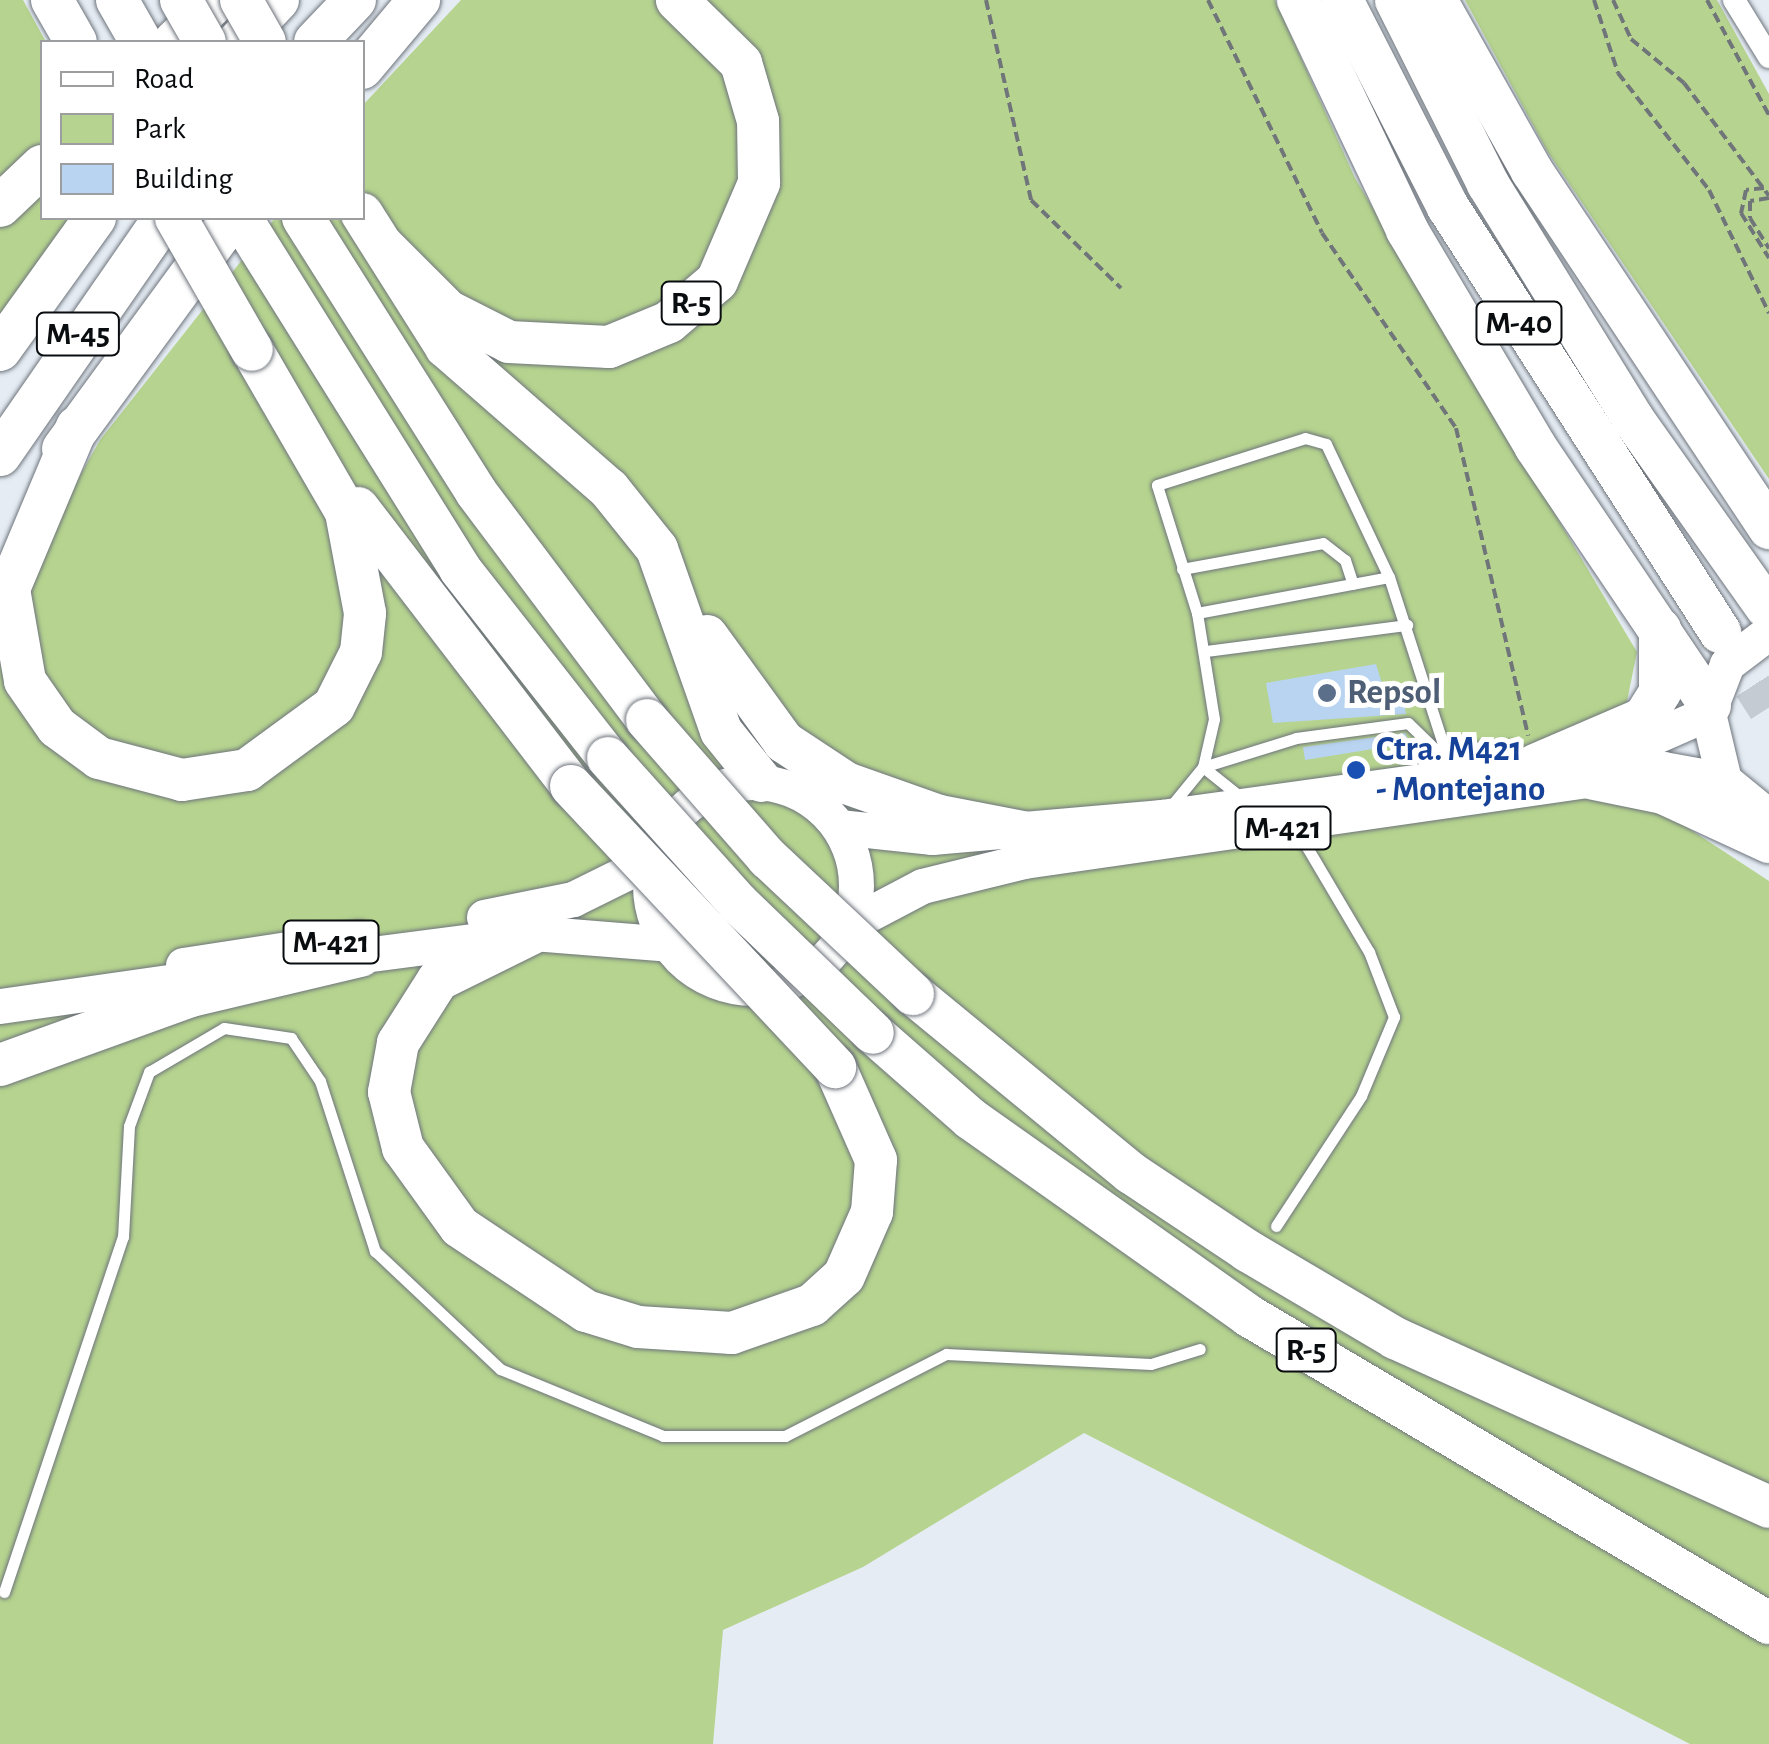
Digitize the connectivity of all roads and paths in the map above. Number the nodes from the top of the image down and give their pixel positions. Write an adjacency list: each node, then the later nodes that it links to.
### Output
1 (117, 0): 20 (highway)
2 (181, 0): 22 (highway, bridge)
3 (217, 0): 21 (highway)
4 (241, 0): 24 (highway, bridge)
5 (278, 0): 23 (highway)
6 (355, 0): 25 (highway)
7 (419, 0): 27 (highway)
8 (452, 0): 27 (highway)
9 (677, 0): 38 (highway, R-5)
10 (986, 0): 42 (path)
11 (1208, 0): 62 (path)
12 (1298, 0): 56 (highway)
13 (1342, 0): 58 (highway, M-40)
14 (1396, 0): 55 (highway, M-40)
15 (1436, 0): 48 (highway)
16 (1594, 0): 43 (path)
17 (1613, 0): 30 (path)
18 (1707, 0): 28 (path)
19 (1734, 0): 26 (street)
20 (140, 40)
21 (176, 40)
22 (204, 40)
23 (240, 40)
24 (264, 40)
25 (317, 40)
26 (1769, 57)
27 (371, 59)
28 (1768, 114)
29 (40, 168): 32 (highway)
30 (1764, 188): 31 (path); 41 (path)
31 (1769, 197): 40 (path)
32 (0, 206)
33 (94, 220): 44 (highway, M-45)
34 (163, 220): 47 (highway, M-45)
35 (177, 220): 45 (highway, bridge)
36 (231, 220): 46 (highway, M-45)
37 (241, 220): 85 (highway, R-5, bridge)
38 (370, 225): 49 (highway, R-5)
39 (313, 236): 83 (highway, R-5, bridge)
40 (1769, 250)
41 (1769, 258)
42 (1120, 288)
43 (1769, 313)
44 (0, 350)
45 (252, 350): 46 (highway); 75 (highway, bridge)
46 (77, 427): 50 (highway, M-45)
47 (0, 455)
48 (1769, 528)
49 (658, 549): 66 (highway, R-5); 72 (highway, R-5)
50 (0, 552)
51 (1182, 569): 52 (lane); 53 (lane); 54 (lane)
52 (1389, 577): 53 (lane); 57 (lane)
53 (1353, 584): 54 (lane)
54 (1197, 613): 59 (lane)
55 (1767, 620): 60 (main road)
56 (1659, 624): 60 (highway); 62 (highway)
57 (1407, 625): 59 (lane); 61 (lane)
58 (1720, 632)
59 (1206, 652): 63 (lane)
60 (1709, 709): 62 (main road, M-421); 65 (main road)
61 (1445, 750): 62 (lane); 63 (lane)
62 (1535, 765): 67 (main road, M-421)
63 (1203, 768): 67 (lane); 68 (lane)
64 (1594, 779): 65 (main road, M-421); 69 (highway); 71 (main road, M-421)
65 (1724, 780): 69 (main road)
66 (761, 782): 70 (main road); 73 (main road, M-421)
67 (1256, 804): 68 (main road, M-421)
68 (1162, 817): 72 (main road, M-421)
69 (1768, 824)
70 (840, 827): 72 (main road, M-421); 74 (main road)
71 (1295, 827): 74 (main road, M-421); 81 (lane)
72 (1028, 832)
73 (652, 860): 76 (main road); 78 (main road, M-421)
74 (850, 924): 76 (main road, M-421)
75 (533, 933): 76 (main road, M-421); 77 (main road, M-421)
76 (668, 944)
77 (360, 956): 79 (main road, M-421); 80 (highway)
78 (0, 993)
79 (0, 1006)
80 (0, 1065)
81 (1276, 1226)
82 (1200, 1349): 84 (lane)
83 (1769, 1507)
84 (4, 1592)
85 (1769, 1623)

